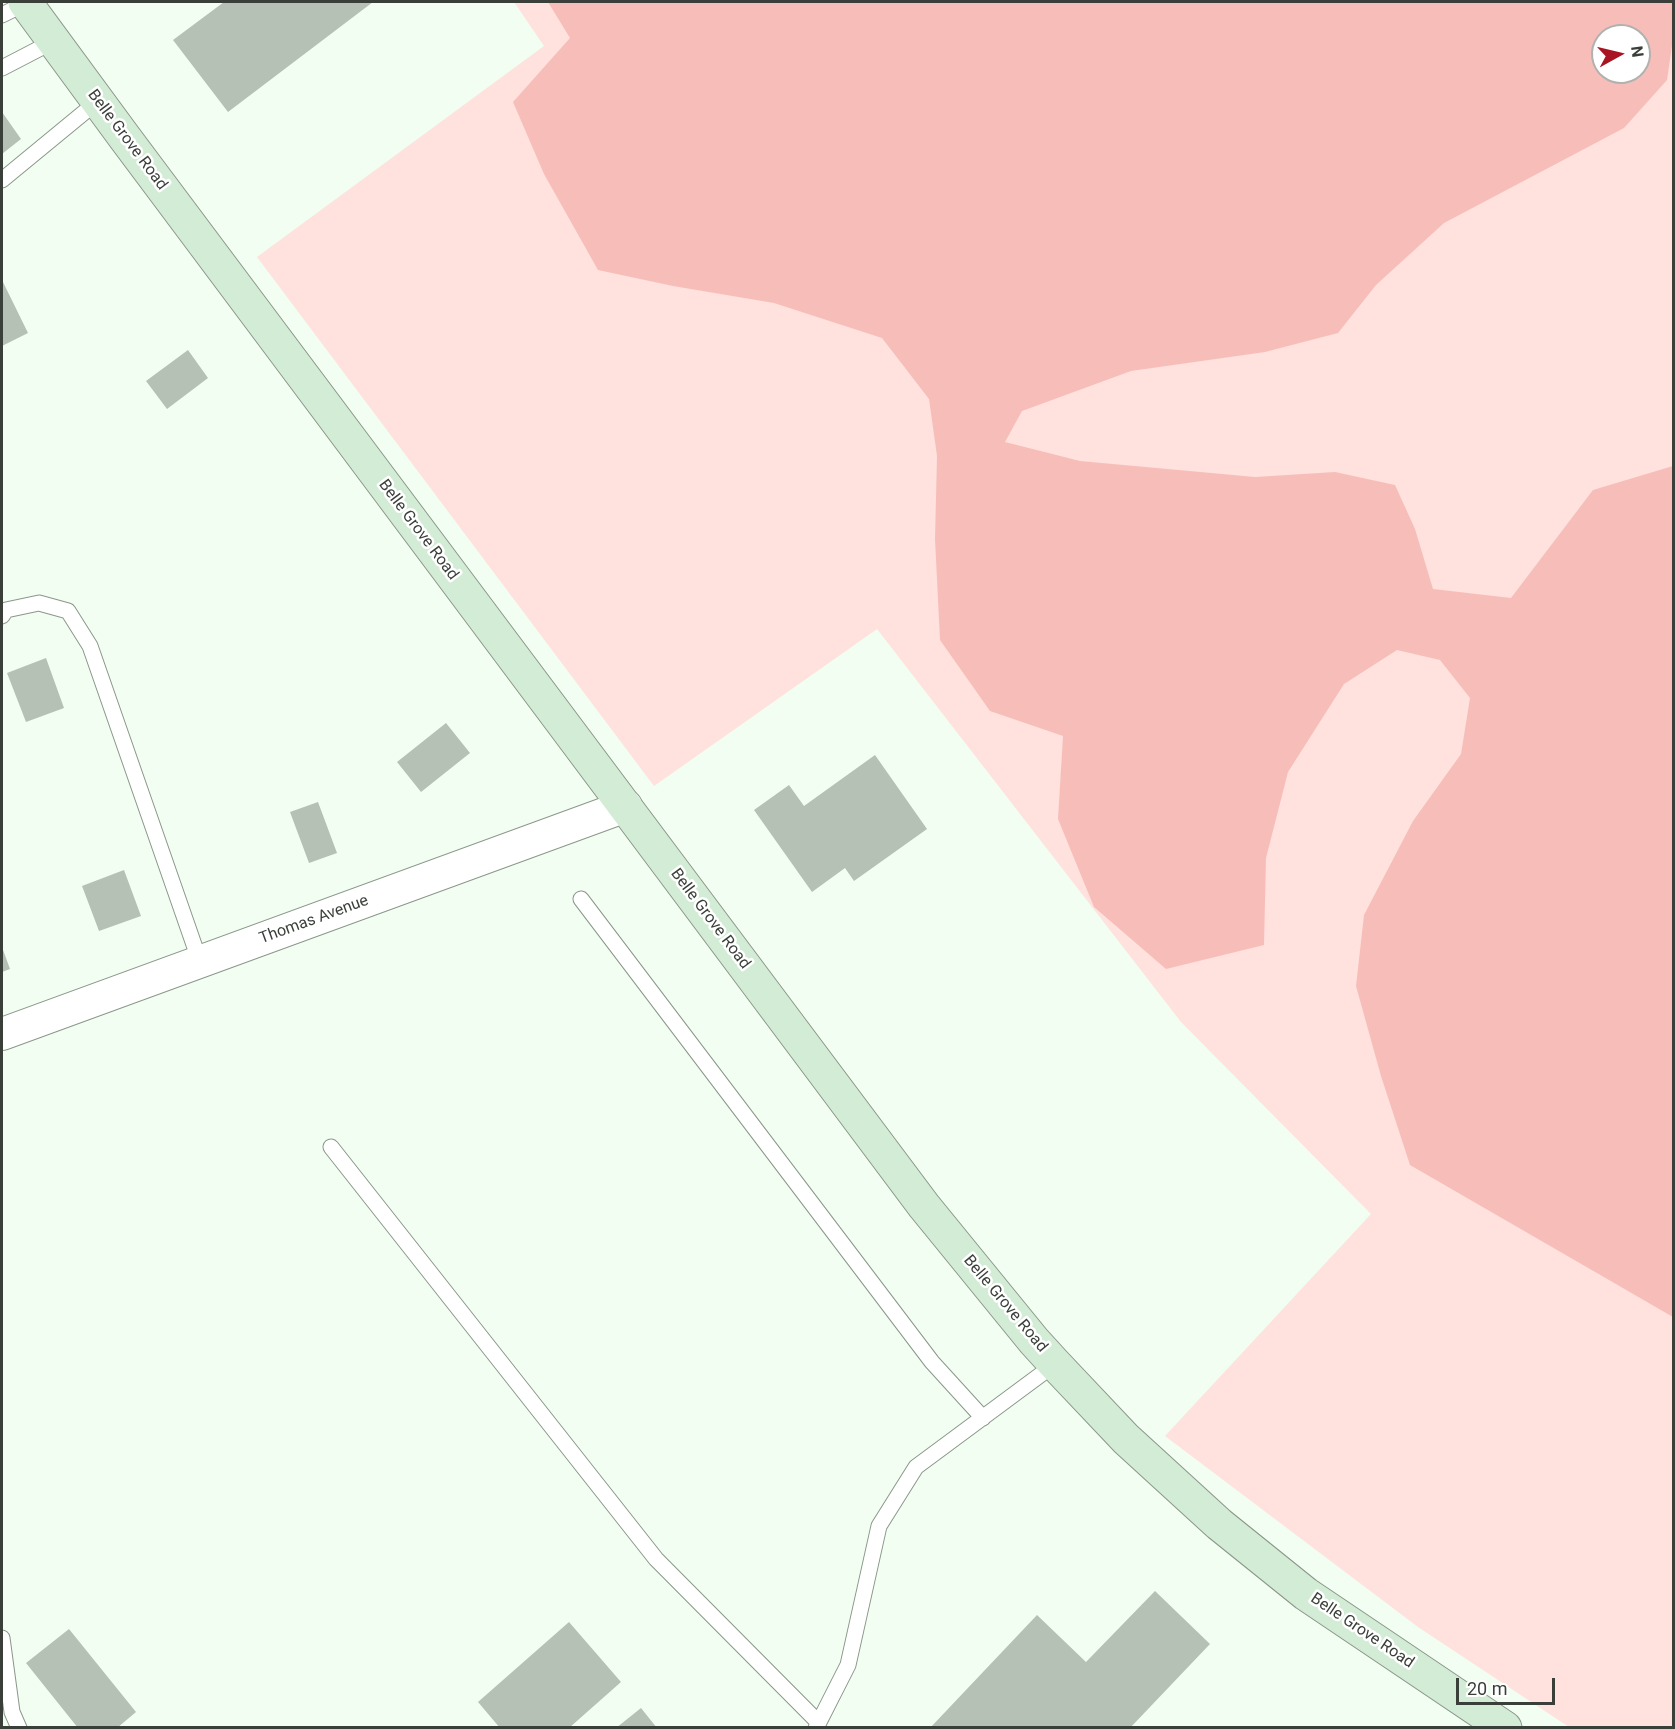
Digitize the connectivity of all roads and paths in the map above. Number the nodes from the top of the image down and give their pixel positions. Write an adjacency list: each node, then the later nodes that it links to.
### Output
1 (18, 6): 2 (main road, Belle Grove Road)
2 (54, 41): 3 (lane); 4 (main road, Belle Grove Road)
3 (2, 68)
4 (98, 101): 5 (lane); 7 (main road, Belle Grove Road)
5 (2, 180)
6 (2, 616): 9 (lane)
7 (626, 806): 9 (street, Thomas Avenue); 12 (main road, Belle Grove Road)
8 (581, 899): 13 (lane)
9 (200, 962): 10 (street, Thomas Avenue)
10 (2, 1034)
11 (331, 1147): 16 (lane)
12 (1055, 1364): 13 (lane); 18 (main road, Belle Grove Road)
13 (983, 1418): 16 (lane)
14 (2, 1638): 15 (lane)
15 (7, 1713): 17 (lane)
16 (817, 1725)
17 (19, 1728)
18 (1505, 1728)

